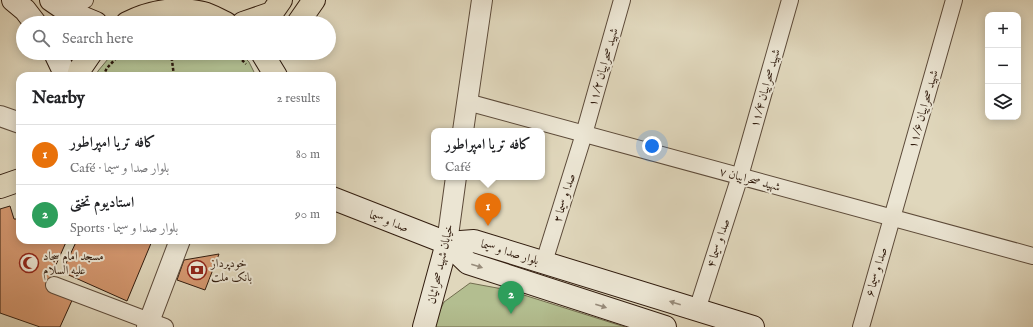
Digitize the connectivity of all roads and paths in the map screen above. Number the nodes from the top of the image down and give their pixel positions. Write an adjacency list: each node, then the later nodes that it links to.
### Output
1 (13, 0): 9 (main road)
2 (281, 0): 13 (main road)
3 (314, 0): 14 (main road)
4 (482, 0): 27 (street)
5 (622, 0): 31 (street, شهید صحراییان ۱۱/۲)
6 (790, 0): 32 (street, شهید صحراییان ۱۱/۴)
7 (954, 0): 37 (street, شهید صحراییان ۱۱/۶)
8 (66, 3): 10 (main road)
9 (30, 16)
10 (86, 16)
11 (142, 16): 12 (main road)
12 (211, 16)
13 (263, 16)
14 (303, 16)
15 (58, 60): 21 (main road)
16 (86, 60): 22 (main road)
17 (114, 60): 23 (path)
18 (172, 60): 24 (path)
19 (266, 60): 25 (main road)
20 (280, 60): 26 (main road)
21 (64, 72)
22 (79, 72)
23 (105, 72)
24 (173, 72)
25 (274, 72)
26 (277, 72)
27 (467, 102): 30 (street); 31 (street, شهید صحراییان ۷)
28 (0, 116): 29 (street)
29 (16, 122)
30 (463, 128)
31 (584, 134): 32 (street, شهید صحراییان ۷); 41 (street, صدا و سیما ۲)
32 (740, 176): 37 (street, شهید صحراییان ۷); 43 (street, صدا و سیما ۴)
33 (456, 180): 38 (street, خیابان شهید صحرائیان)
34 (16, 181): 35 (main road)
35 (0, 187)
36 (336, 200): 38 (main road, صدا و سیما)
37 (891, 217): 40 (street, شهید صحراییان ۷); 48 (street, صدا و سیما ۶)
38 (447, 243): 41 (main road, بلوار صدا و سیما); 45 (main road, خیابان شهید صحرائیان); 46 (main road, بلوار صدا و سیما, one-way to 46)
39 (179, 244): 44 (street)
40 (1033, 256)
41 (544, 262): 43 (main road, بلوار صدا و سیما, one-way to 41)
42 (54, 285): 44 (street)
43 (696, 310): 47 (main road, بلوار صدا و سیما)
44 (154, 325)
45 (424, 327)
46 (665, 327)
47 (753, 327)
48 (861, 327)

